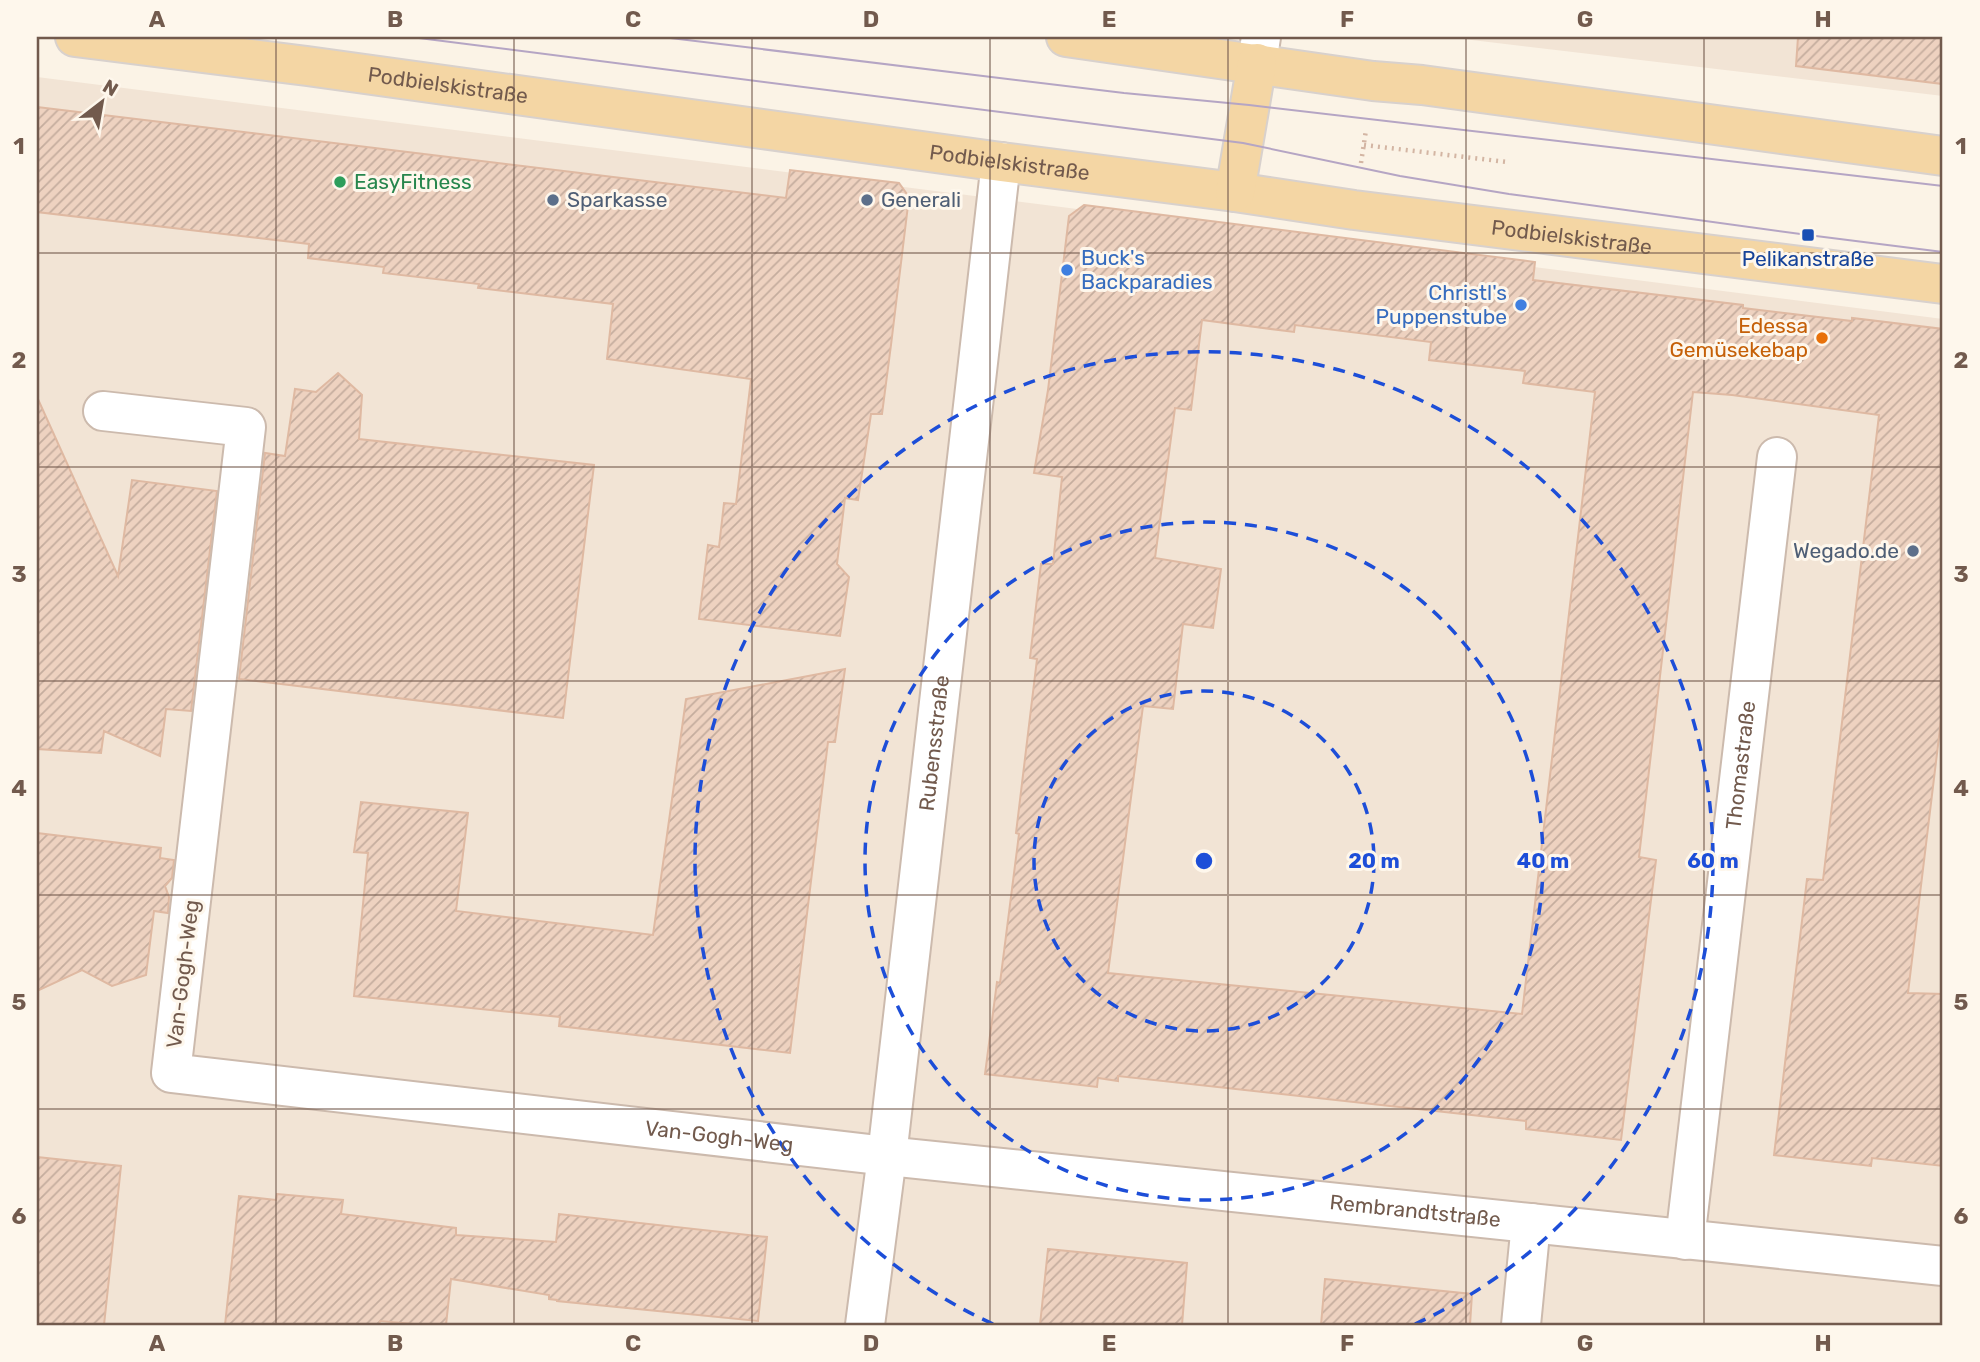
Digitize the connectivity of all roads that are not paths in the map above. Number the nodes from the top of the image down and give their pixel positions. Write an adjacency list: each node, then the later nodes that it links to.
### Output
1 (75, 37): 4 (main road, Podbielskistraße)
2 (1066, 37): 3 (main road)
3 (1259, 50): 5 (main road); 7 (main road)
4 (309, 51): 6 (main road, Podbielskistraße)
5 (1943, 156)
6 (1001, 162): 7 (main road, Podbielskistraße); 11 (street, Rubensstraße)
7 (1235, 192): 8 (main road, Podbielskistraße)
8 (1943, 284)
9 (103, 411): 11 (street, Van-Gogh-Weg)
10 (1777, 457): 13 (street, Thomastraße)
11 (887, 1156): 12 (street, Rembrandtstraße); 15 (street, Rubensstraße)
12 (1531, 1223): 13 (street, Rembrandtstraße); 16 (street)
13 (1685, 1240): 14 (street, Rembrandtstraße)
14 (1943, 1266)
15 (865, 1325)
16 (1521, 1325)

